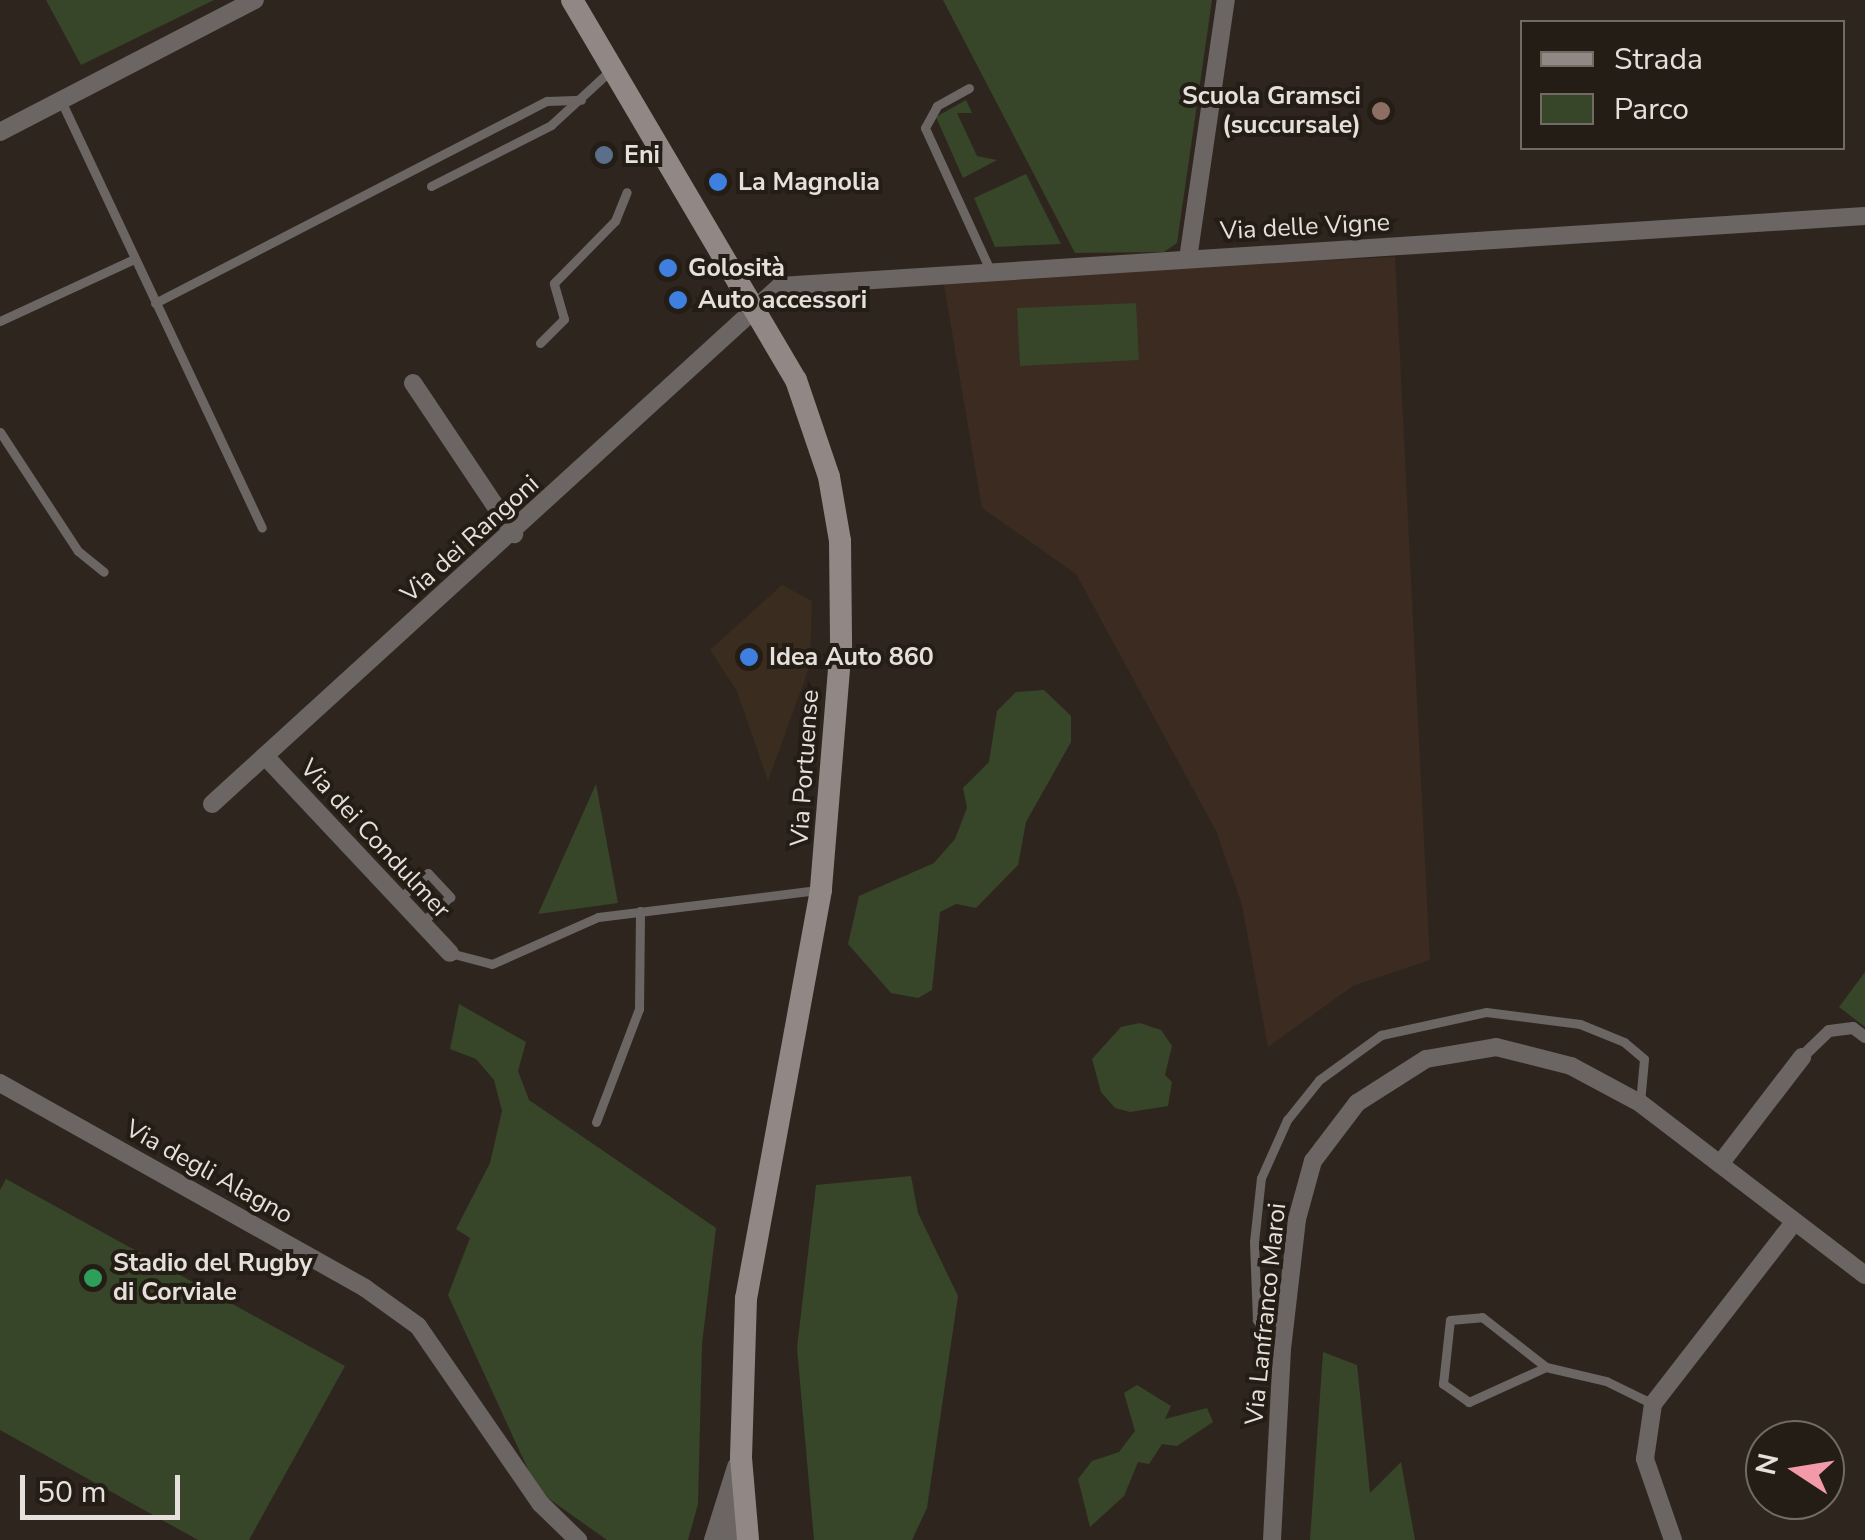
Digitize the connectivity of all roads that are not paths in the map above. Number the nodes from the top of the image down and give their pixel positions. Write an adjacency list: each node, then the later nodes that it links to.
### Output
1 (256, 0): 7 (street)
2 (572, 0): 4 (main road, Via Portuense)
3 (1226, 0): 13 (street)
4 (614, 66): 6 (lane); 16 (main road, Via Portuense)
5 (969, 88): 14 (lane)
6 (581, 100): 9 (lane); 15 (lane)
7 (62, 105): 8 (street); 12 (lane)
8 (0, 132)
9 (431, 186)
10 (627, 192): 18 (lane)
11 (1865, 216): 13 (street, Via delle Vigne)
12 (134, 259): 15 (lane); 17 (lane)
13 (1188, 259): 14 (street, Via delle Vigne)
14 (991, 272): 16 (street, Via delle Vigne)
15 (155, 303): 21 (lane)
16 (755, 305): 22 (street, Via dei Rangoni); 26 (main road, Via Portuense)
17 (0, 321)
18 (540, 343)
19 (413, 383): 22 (street)
20 (0, 432): 23 (lane)
21 (262, 528)
22 (514, 534): 24 (street, Via dei Rangoni)
23 (104, 572)
24 (266, 756): 25 (street, Via dei Rangoni); 27 (street, Via dei Condulmer)
25 (212, 804)
26 (822, 890): 28 (lane); 42 (main road, Via Portuense)
27 (397, 901): 29 (street, Via dei Condulmer); 29 (lane)
28 (640, 911): 30 (lane); 35 (lane)
29 (419, 924): 30 (street, Via dei Condulmer)
30 (450, 954)
31 (1865, 1037): 32 (street)
32 (1802, 1057): 36 (street)
33 (0, 1082): 43 (street, Via degli Alagno)
34 (1640, 1103): 36 (street, Via Lanfranco Maroi); 39 (street, Via Lanfranco Maroi); 39 (lane)
35 (596, 1122)
36 (1720, 1164): 37 (street, Via Lanfranco Maroi)
37 (1794, 1222): 38 (street, Via Lanfranco Maroi); 41 (street)
38 (1865, 1275)
39 (1282, 1349): 47 (street, Via Lanfranco Maroi)
40 (1546, 1367): 40 (lane); 41 (lane)
41 (1652, 1404): 48 (street)
42 (741, 1458): 44 (street); 45 (street); 46 (main road, Via Portuense)
43 (578, 1540)
44 (713, 1540)
45 (730, 1540)
46 (748, 1540)
47 (1272, 1540)
48 (1674, 1540)

